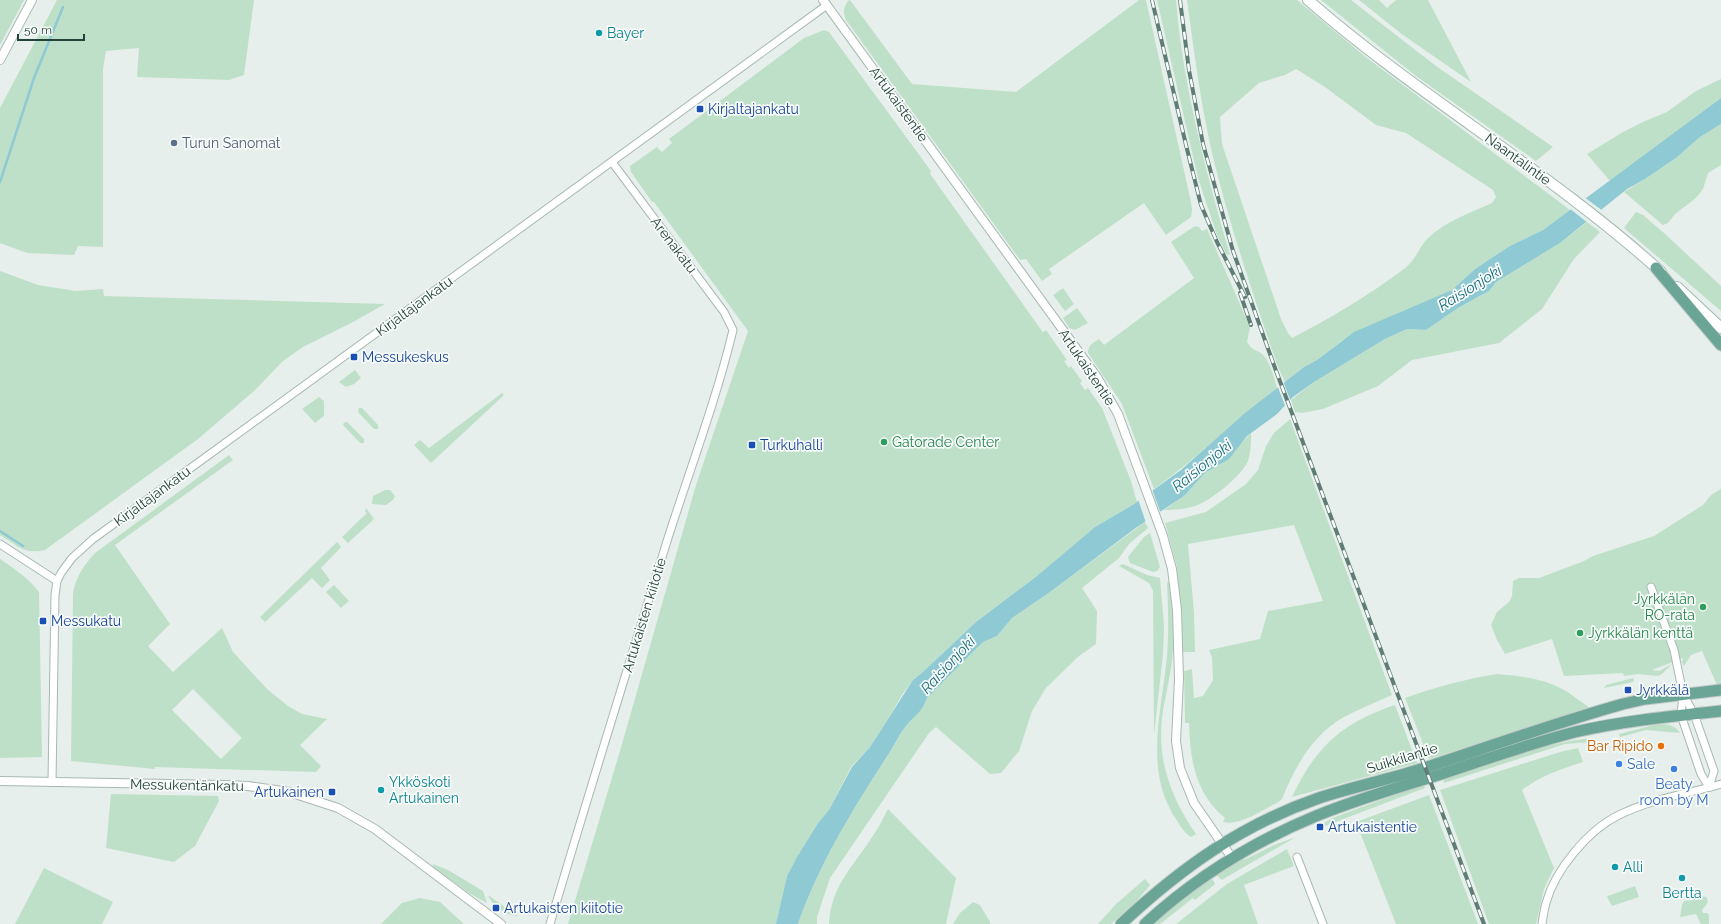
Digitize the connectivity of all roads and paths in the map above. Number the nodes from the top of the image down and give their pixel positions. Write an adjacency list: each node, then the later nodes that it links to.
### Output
1 (32, 0): 4 (street)
2 (1308, 0): 6 (main road, Naantalintie)
3 (825, 3): 5 (street, Kirjaltajankatu); 22 (street, Artukaistentie)
4 (0, 60)
5 (612, 162): 8 (street, Arenakatu); 11 (street, Kirjaltajankatu)
6 (1656, 268): 7 (main road, Naantalintie); 9 (main road)
7 (1721, 328)
8 (733, 330): 26 (street, Artukaisten kiitotie)
9 (1721, 346)
10 (0, 544): 11 (street)
11 (57, 581): 19 (street, Kirjaltajankatu)
12 (1651, 588): 14 (street)
13 (1721, 690): 14 (main road, Suikkilantie)
14 (1683, 694): 16 (street); 17 (street); 22 (main road, Suikkilantie)
15 (1721, 711): 16 (main road, Suikkilantie)
16 (1694, 714): 17 (main road, Suikkilantie); 21 (street)
17 (1681, 715): 21 (street); 24 (main road, Suikkilantie)
18 (0, 781): 19 (street, Messukentänkatu)
19 (52, 782): 25 (street, Messukentänkatu)
20 (1721, 784): 21 (street)
21 (1709, 787): 30 (street)
22 (1222, 844): 24 (street, Artukaistentie); 27 (main road, Suikkilantie)
23 (1297, 857): 29 (street)
24 (1232, 858): 28 (main road, Suikkilantie)
25 (501, 924)
26 (550, 924)
27 (1121, 924)
28 (1145, 924)
29 (1323, 924)
30 (1542, 924)

